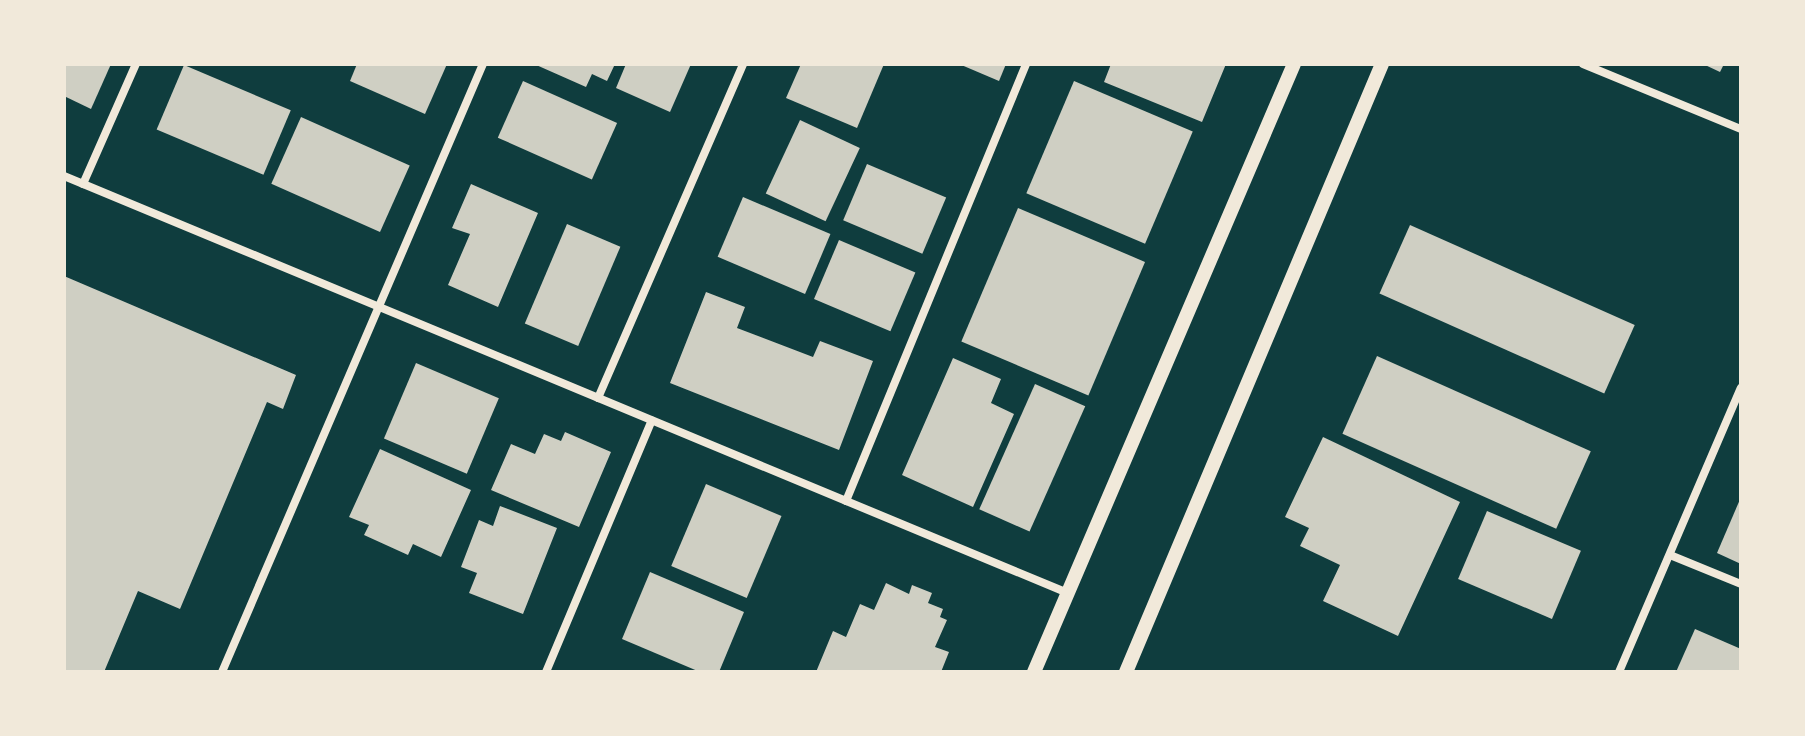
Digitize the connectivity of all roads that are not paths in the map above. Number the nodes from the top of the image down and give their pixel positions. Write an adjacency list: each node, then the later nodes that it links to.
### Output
1 (136, 64): 10 (street)
2 (483, 64): 11 (street)
3 (743, 64): 13 (street)
4 (1026, 64): 15 (street)
5 (1294, 64): 18 (street)
6 (1382, 64): 22 (street)
7 (1583, 64): 8 (street)
8 (1741, 129)
9 (64, 176): 10 (street)
10 (83, 184): 11 (street)
11 (377, 306): 13 (street); 19 (street)
12 (1741, 388): 16 (street)
13 (598, 398): 14 (street)
14 (652, 420): 15 (street); 20 (street)
15 (846, 501): 18 (street)
16 (1670, 555): 17 (street); 23 (street)
17 (1741, 584)
18 (1068, 593): 21 (street)
19 (222, 672)
20 (546, 672)
21 (1034, 672)
22 (1126, 672)
23 (1619, 672)

